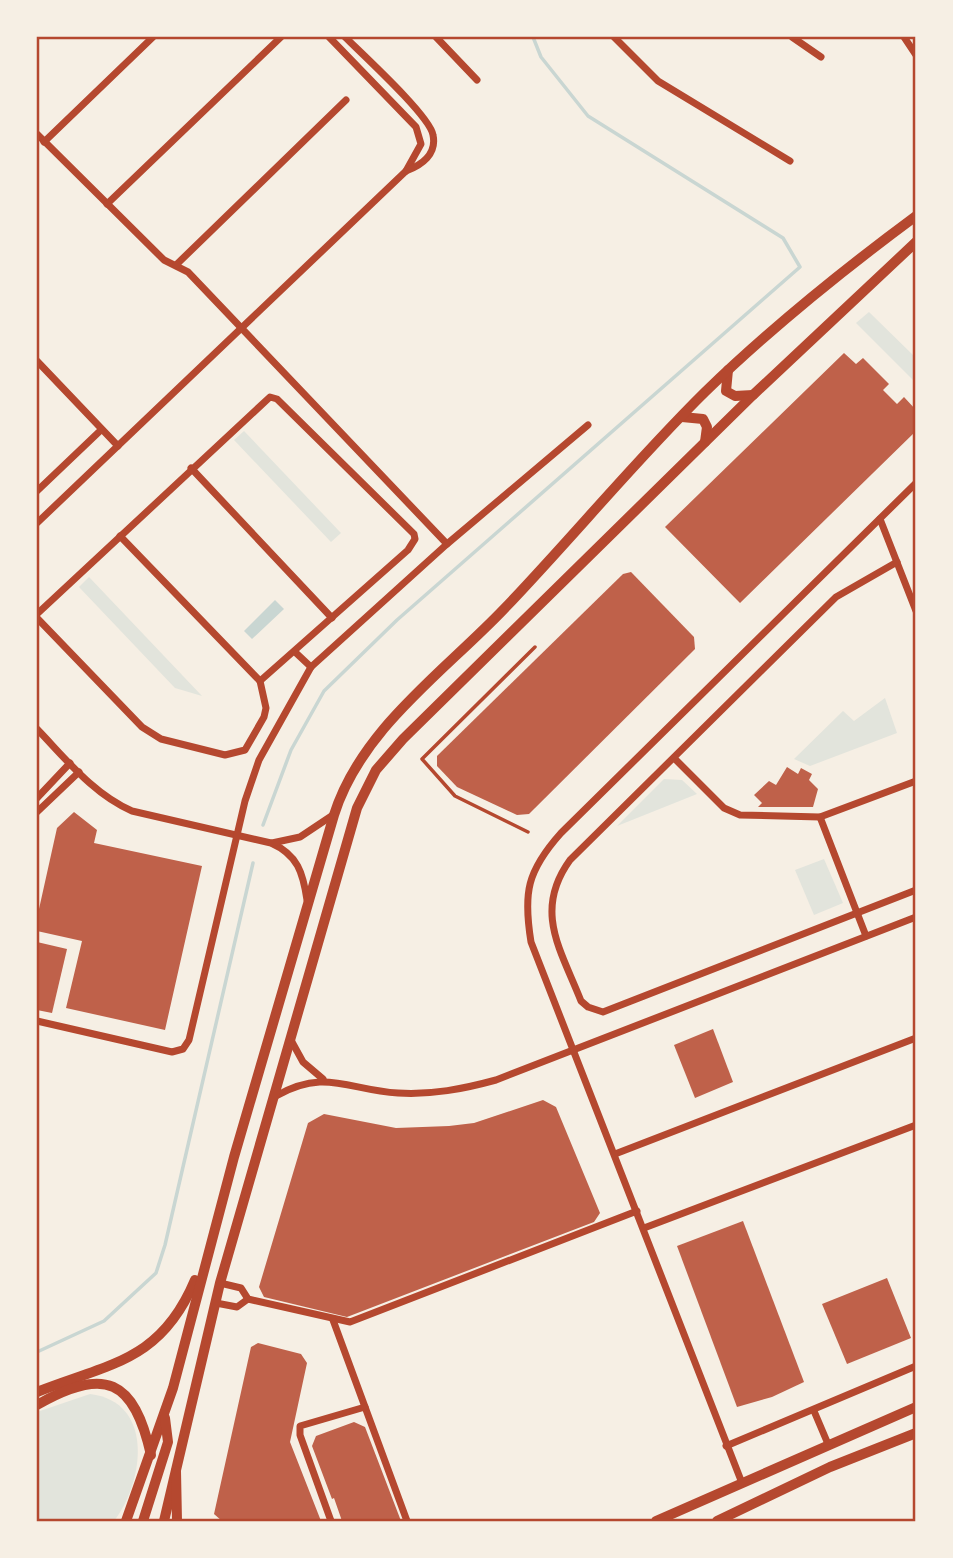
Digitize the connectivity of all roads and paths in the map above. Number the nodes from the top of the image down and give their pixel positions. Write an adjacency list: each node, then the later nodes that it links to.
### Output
1 (153, 37): 14 (street)
2 (281, 37): 17 (street)
3 (330, 37): 16 (street)
4 (345, 37): 16 (street)
5 (436, 37): 11 (street)
6 (614, 37): 15 (street)
7 (792, 37): 10 (street)
8 (904, 37): 9 (street)
9 (916, 55)
10 (821, 57)
11 (477, 80)
12 (346, 100): 20 (street)
13 (37, 134): 14 (street)
14 (44, 142): 17 (street)
15 (790, 161)
16 (406, 171): 21 (street)
17 (107, 204): 20 (street)
18 (916, 216): 23 (main road)
19 (916, 242): 24 (main road)
20 (176, 265): 21 (street)
21 (240, 330): 29 (street); 36 (street)
22 (37, 361): 27 (street)
23 (728, 370): 24 (main road); 25 (main road)
24 (753, 395): 28 (main road)
25 (682, 417): 28 (main road); 52 (main road)
26 (588, 425): 36 (street)
27 (101, 430): 29 (street); 32 (street)
28 (705, 443): 64 (main road)
29 (118, 446): 34 (street)
30 (191, 468): 35 (street); 40 (street); 40 (street)
31 (916, 483): 33 (street)
32 (37, 491)
33 (880, 519): 37 (street); 65 (street)
34 (37, 523)
35 (120, 536): 39 (street); 44 (street)
36 (447, 544): 43 (street)
37 (897, 562): 38 (street); 46 (street)
38 (916, 611)
39 (37, 616): 44 (street)
40 (332, 618): 42 (street)
41 (535, 647): 54 (lane)
42 (295, 652): 43 (street); 44 (street)
43 (311, 667): 55 (street)
44 (260, 681)
45 (37, 729): 47 (street)
46 (674, 758): 53 (street); 59 (street)
47 (70, 763): 48 (street); 50 (street)
48 (79, 772): 51 (street); 55 (street)
49 (916, 781): 53 (street)
50 (37, 798)
51 (37, 812)
52 (334, 815): 56 (street); 58 (main road)
53 (820, 817): 59 (street)
54 (528, 832)
55 (236, 835): 56 (street); 62 (street)
56 (271, 843): 58 (street)
57 (916, 890): 59 (street)
58 (308, 908): 72 (main road)
59 (857, 913): 61 (street)
60 (916, 917): 61 (street)
61 (866, 936): 65 (street)
62 (37, 1021)
63 (916, 1038): 69 (street)
64 (292, 1041): 66 (street); 67 (main road)
65 (574, 1049): 66 (street); 69 (street)
66 (324, 1079): 67 (street)
67 (276, 1096): 73 (main road)
68 (916, 1125): 71 (street)
69 (615, 1154): 70 (street)
70 (638, 1212): 71 (street); 76 (street)
71 (644, 1228): 86 (street)
72 (211, 1242): 78 (main road); 83 (main road)
73 (220, 1283): 74 (street); 75 (main road)
74 (248, 1299): 75 (street); 76 (street)
75 (216, 1303): 88 (main road)
76 (333, 1320): 80 (street)
77 (916, 1366): 82 (street)
78 (37, 1392)
79 (37, 1405): 87 (main road)
80 (365, 1407): 94 (street); 95 (street)
81 (916, 1407): 85 (main road)
82 (814, 1411): 85 (street); 86 (street)
83 (164, 1418): 87 (main road); 91 (main road)
84 (916, 1433): 97 (main road)
85 (828, 1444): 89 (main road)
86 (726, 1446): 89 (street)
87 (151, 1455): 90 (main road)
88 (176, 1471): 92 (main road); 93 (main road)
89 (742, 1483): 96 (main road)
90 (126, 1521)
91 (143, 1521)
92 (164, 1521)
93 (177, 1521)
94 (331, 1521)
95 (407, 1521)
96 (656, 1521)
97 (717, 1521)

